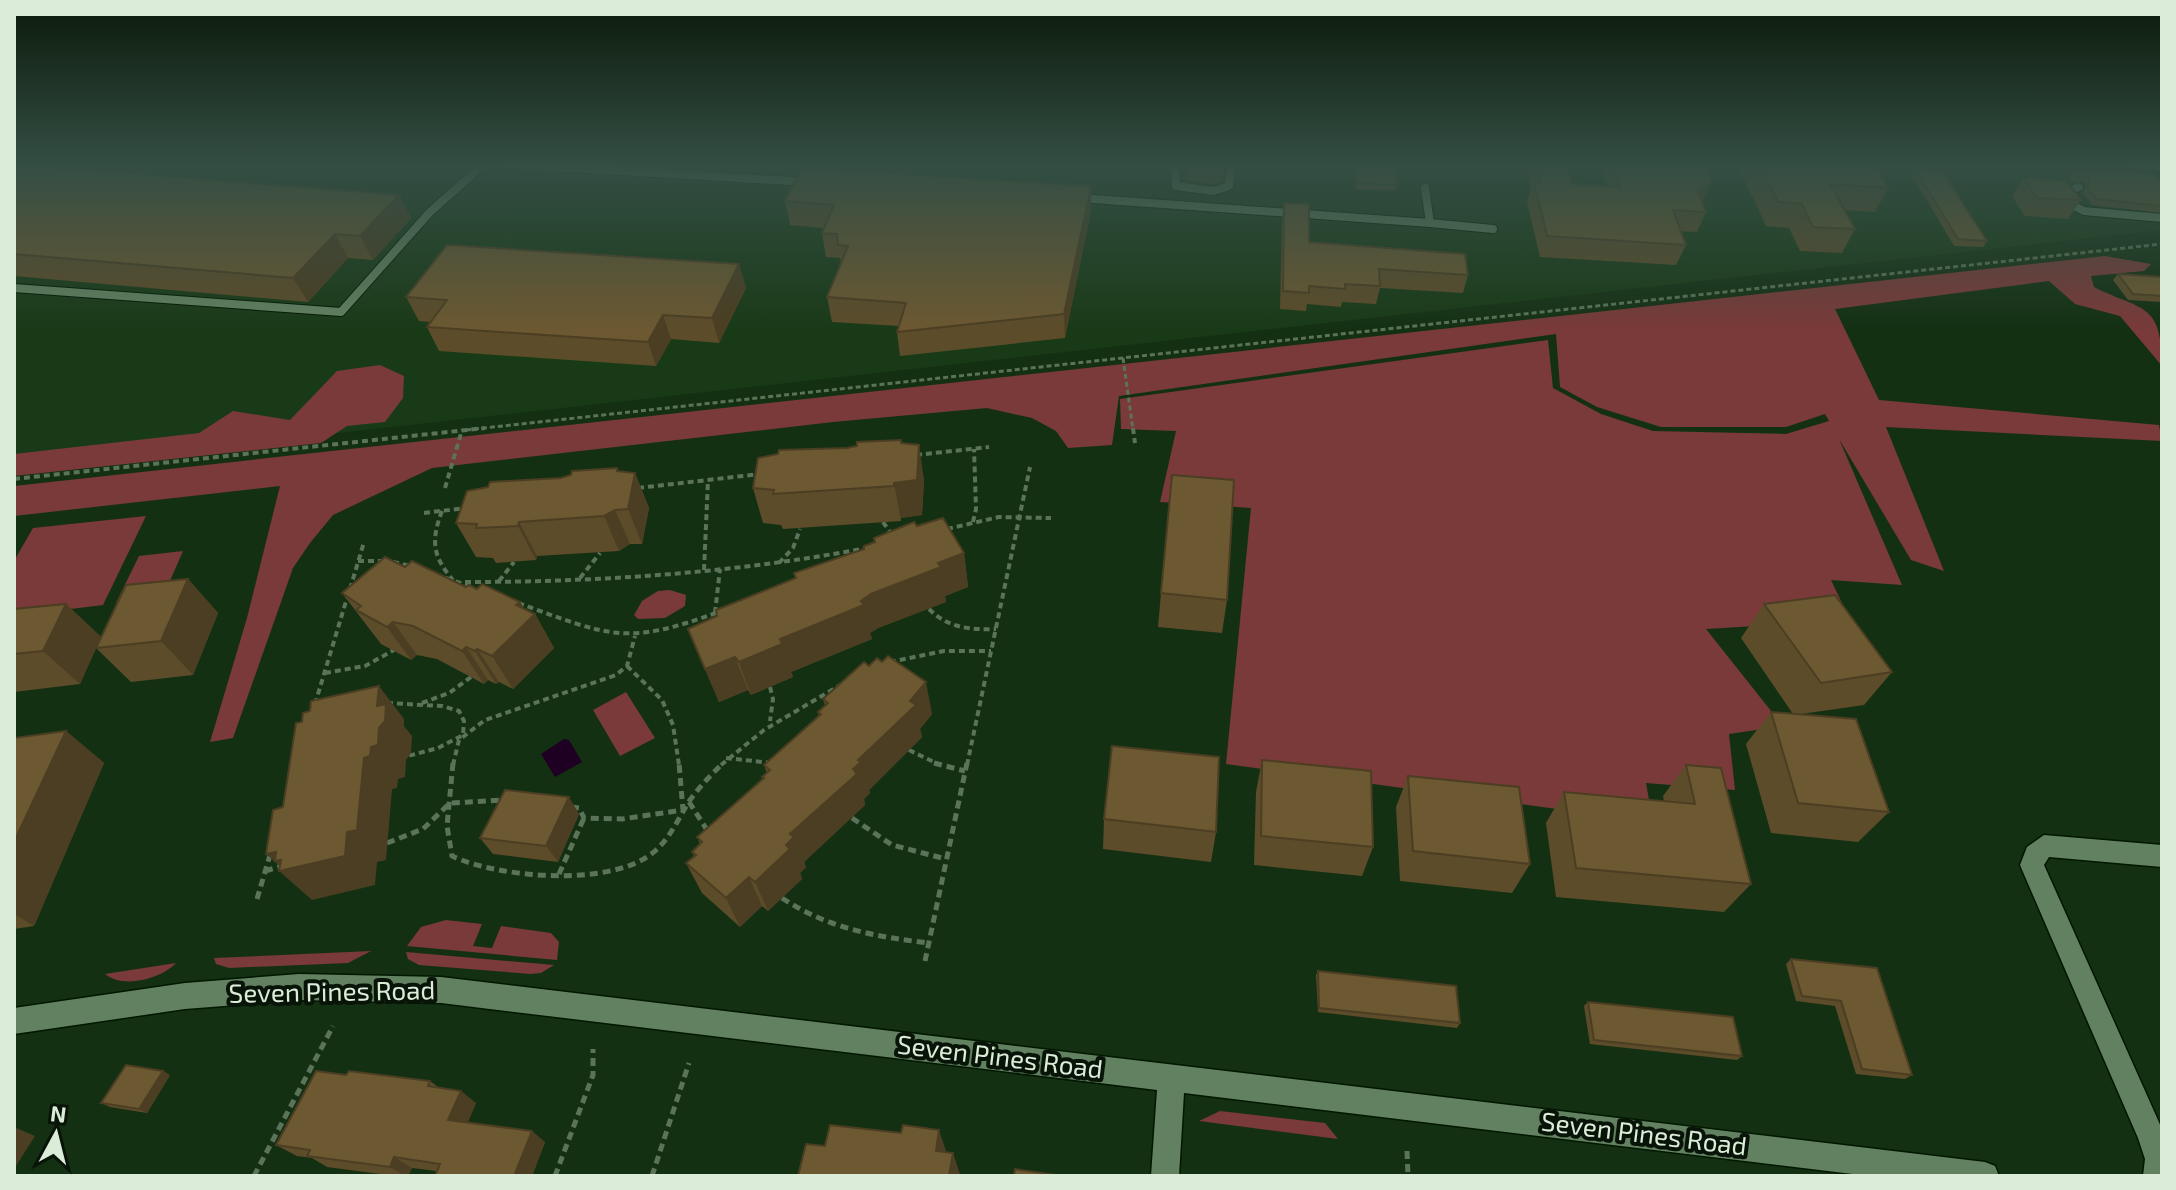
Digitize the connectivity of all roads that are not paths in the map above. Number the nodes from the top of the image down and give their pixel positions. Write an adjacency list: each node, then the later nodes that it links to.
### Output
1 (423, 220): 6 (lane)
2 (1381, 220): 4 (lane)
3 (1430, 220): 4 (lane)
4 (1430, 223): 5 (lane)
5 (1493, 229)
6 (14, 288)
7 (2162, 856): 12 (street)
8 (14, 1021): 9 (street, Seven Pines Road)
9 (1171, 1078): 10 (street); 11 (street, Seven Pines Road)
10 (1165, 1176)
11 (1985, 1176)
12 (2157, 1176)

